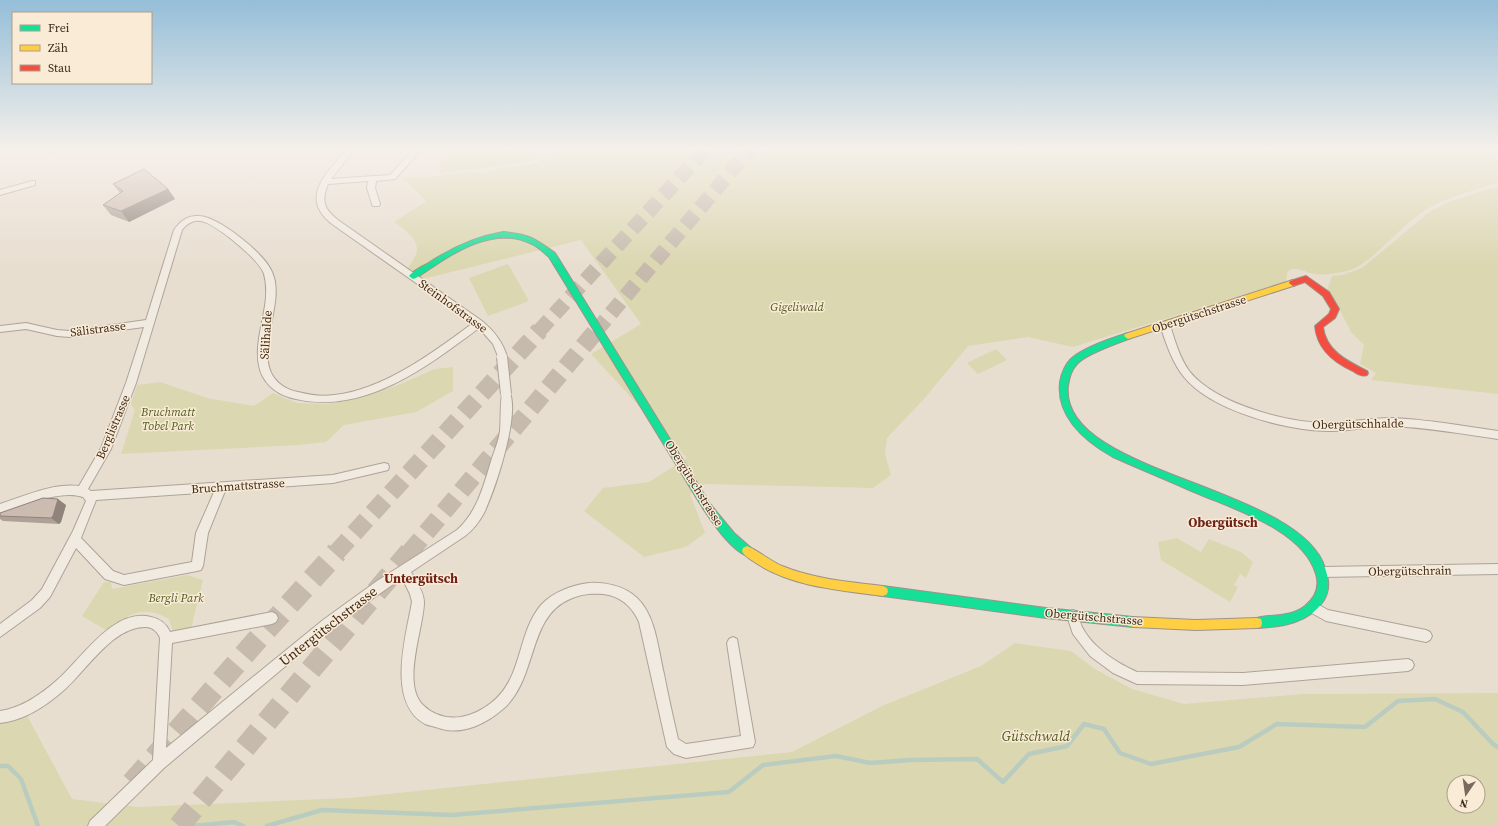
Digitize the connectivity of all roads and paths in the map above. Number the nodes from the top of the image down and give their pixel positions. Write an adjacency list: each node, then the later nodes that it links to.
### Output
1 (14, 189): 4 (street)
2 (322, 189): 7 (street, Steinhofstrasse)
3 (371, 189): 5 (street)
4 (0, 193)
5 (376, 204)
6 (191, 219): 8 (street, Berglistrasse); 9 (street, Sälihalde)
7 (413, 276): 9 (street, Steinhofstrasse); 23 (street, Obergütschstrasse)
8 (150, 323): 11 (street, Sälistrasse); 16 (street, Berglistrasse)
9 (479, 323): 20 (street, Steinhofstrasse, bridge)
10 (1165, 325): 12 (street, Obergütschstrasse); 13 (street, Obergütschhalde); 21 (street, Obergütschstrasse)
11 (0, 329)
12 (1364, 373)
13 (1498, 435)
14 (384, 467): 15 (street, Bruchmattstrasse)
15 (221, 487): 16 (street, Bruchmattstrasse); 18 (street)
16 (86, 493): 17 (street, Bruchmattstrasse); 18 (street, Berglistrasse)
17 (0, 509)
18 (75, 539): 25 (street, Berglistrasse)
19 (1498, 569): 21 (street, Obergütschrain)
20 (404, 570): 28 (street); 31 (street, Untergütschstrasse)
21 (1322, 572): 22 (street, Obergütschstrasse)
22 (1312, 607): 23 (street, Obergütschstrasse); 26 (street)
23 (1073, 616): 29 (street)
24 (272, 618): 27 (street)
25 (0, 631)
26 (1426, 636)
27 (166, 638): 30 (street); 31 (street)
28 (733, 643)
29 (1408, 665)
30 (0, 717)
31 (159, 763): 32 (street)
32 (95, 826)

